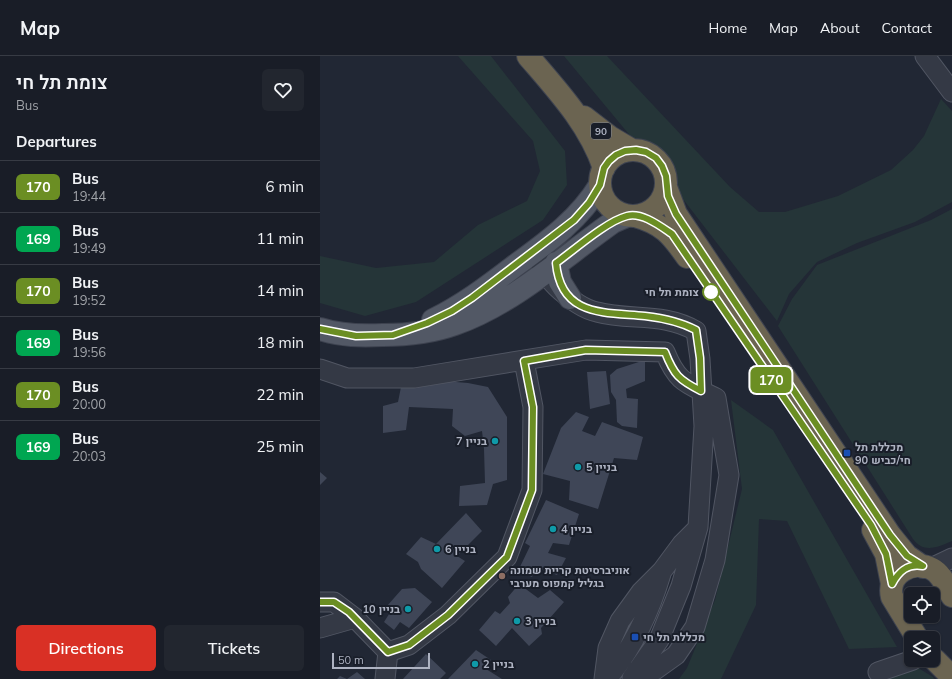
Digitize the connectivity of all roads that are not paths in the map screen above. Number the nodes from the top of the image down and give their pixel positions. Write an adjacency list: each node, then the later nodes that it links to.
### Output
1 (528, 56): 4 (highway, 90)
2 (925, 56): 3 (street)
3 (952, 92)
4 (572, 108): 5 (highway, 90); 6 (highway, 90)
5 (632, 150): 6 (highway, 90); 7 (highway, 90)
6 (602, 177): 8 (highway, 90); 9 (main road)
7 (666, 187): 8 (highway); 19 (highway, 90)
8 (631, 216): 10 (main road); 20 (highway, 90)
9 (536, 250): 10 (street); 13 (main road)
10 (550, 267): 11 (main road); 13 (main road)
11 (570, 298): 16 (street)
12 (320, 329): 13 (main road)
13 (393, 335)
14 (524, 361): 15 (street); 16 (street); 26 (street)
15 (320, 369)
16 (701, 391): 17 (street); 30 (street)
17 (698, 527): 30 (street); 33 (street)
18 (952, 558): 19 (street)
19 (927, 567): 20 (highway); 21 (highway, 90)
20 (892, 584): 25 (highway, 90)
21 (952, 596)
22 (320, 602): 23 (street)
23 (355, 618): 24 (street); 26 (street)
24 (320, 628)
25 (913, 631)
26 (388, 652): 32 (street)
27 (940, 660): 31 (highway)
28 (904, 663): 29 (street)
29 (878, 672)
30 (634, 675)
31 (952, 677)
32 (385, 679)
33 (605, 679)

